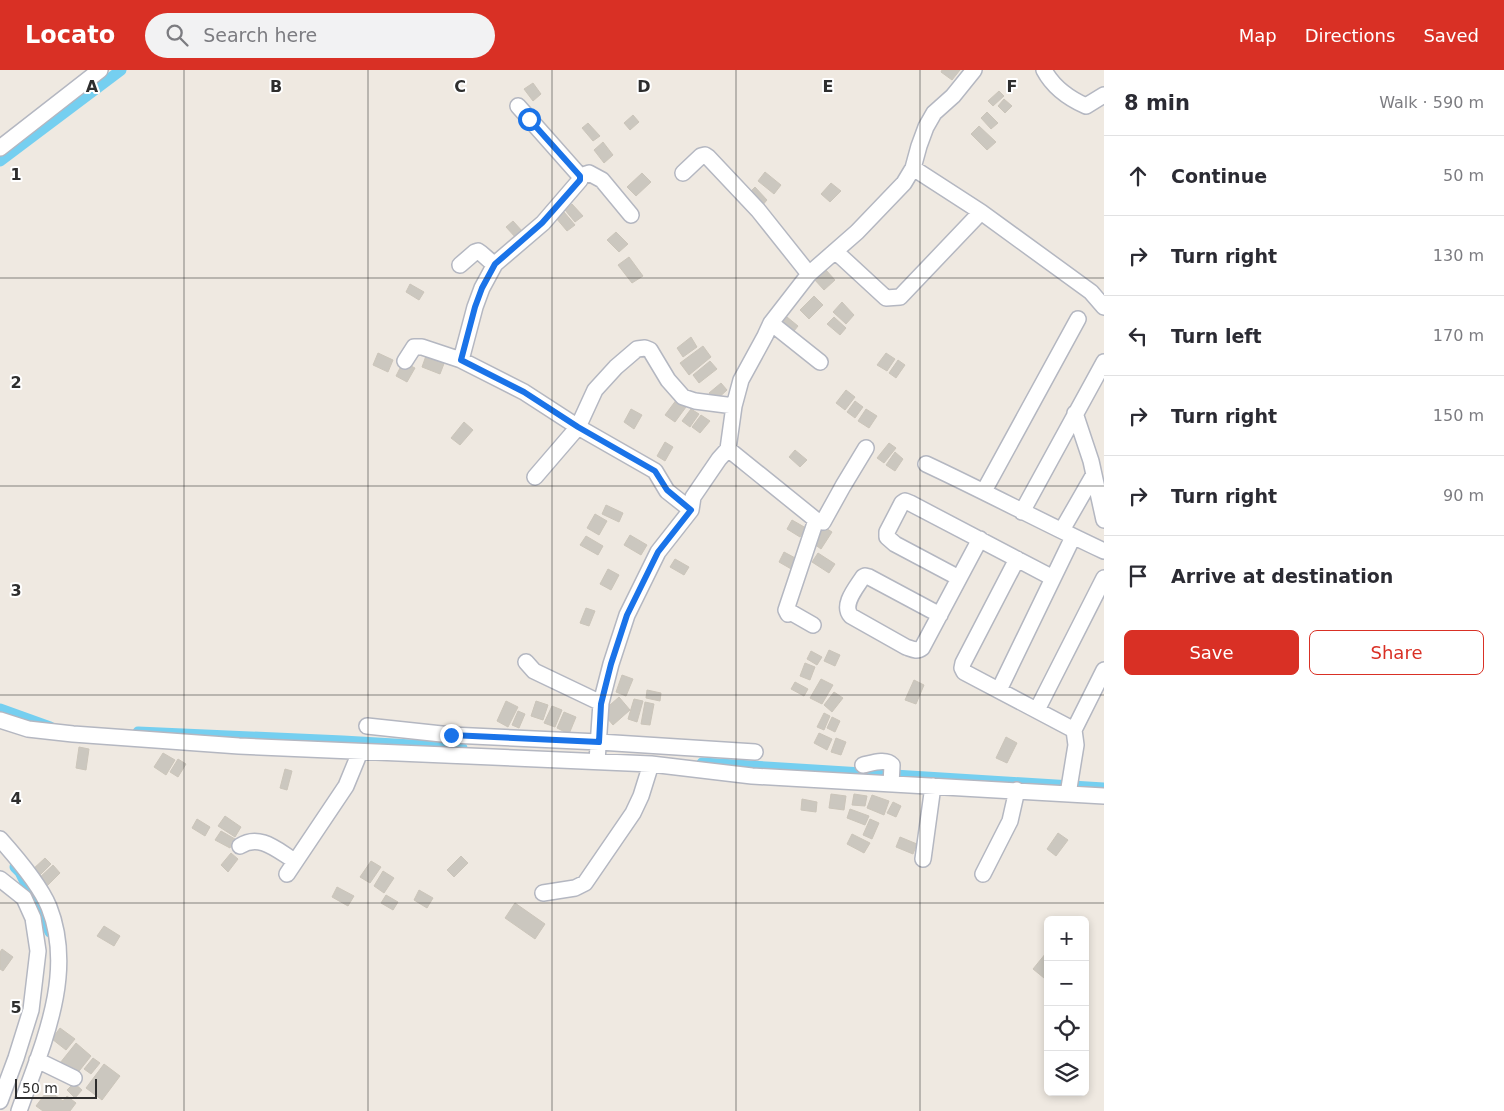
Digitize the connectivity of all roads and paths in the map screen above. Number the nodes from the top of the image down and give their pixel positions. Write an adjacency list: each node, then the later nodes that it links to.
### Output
1 (100, 70): 6 (street)
2 (974, 70): 7 (street)
3 (1044, 70): 4 (street)
4 (1104, 95)
5 (518, 106): 9 (street)
6 (0, 148)
7 (913, 168): 10 (street); 12 (street)
8 (682, 173): 15 (street)
9 (580, 176): 11 (street); 13 (street)
10 (981, 212): 12 (street); 16 (street)
11 (631, 215)
12 (835, 251): 15 (street)
13 (495, 264): 14 (street); 19 (street)
14 (460, 266)
15 (809, 274): 18 (street)
16 (1104, 307)
17 (1078, 319): 31 (street)
18 (770, 323): 21 (street); 23 (street)
19 (461, 360): 20 (street); 25 (street)
20 (405, 361)
21 (820, 362)
22 (1104, 363): 24 (street)
23 (734, 406): 25 (street); 27 (street)
24 (1075, 413): 29 (street); 33 (street)
25 (578, 427): 30 (street); 32 (street)
26 (866, 448): 34 (street)
27 (728, 449): 32 (street); 34 (street)
28 (926, 464): 31 (street)
29 (1093, 476): 35 (street); 36 (street)
30 (535, 477)
31 (984, 491): 33 (street)
32 (691, 510): 48 (street)
33 (1022, 512): 36 (street)
34 (816, 520): 44 (street)
35 (1104, 520)
36 (1068, 534): 38 (street); 41 (street)
37 (980, 539): 39 (street); 40 (street); 40 (street)
38 (1104, 551)
39 (1017, 559): 41 (street); 47 (street)
40 (959, 578): 43 (street)
41 (1053, 578): 47 (street)
42 (1104, 578): 49 (street)
43 (940, 615): 43 (street)
44 (813, 624)
45 (526, 662): 48 (street)
46 (1104, 670): 52 (street)
47 (999, 690): 49 (street)
48 (601, 704): 55 (street)
49 (1037, 710): 52 (street)
50 (0, 720): 54 (street)
51 (367, 726): 53 (street)
52 (1074, 730): 62 (street)
53 (535, 749): 54 (street); 55 (street)
54 (360, 752): 66 (street)
55 (598, 752): 56 (street); 58 (street)
56 (673, 756): 57 (street); 57 (street); 58 (street)
57 (754, 759): 60 (street)
58 (651, 764): 70 (street)
59 (863, 765): 60 (street)
60 (892, 776): 61 (street)
61 (934, 786): 63 (street); 67 (street)
62 (1070, 786): 63 (street); 64 (street)
63 (1017, 790): 68 (street)
64 (1104, 796)
65 (1, 842): 71 (street)
66 (240, 846)
67 (923, 859)
68 (983, 874)
69 (0, 880): 71 (street)
70 (543, 893)
71 (32, 894): 72 (street); 72 (street)
72 (48, 974): 73 (street); 75 (street)
73 (37, 1060): 74 (street); 78 (street)
74 (74, 1078)
75 (0, 1101)
76 (0, 1109): 77 (street)
77 (7, 1111)
78 (19, 1111)

